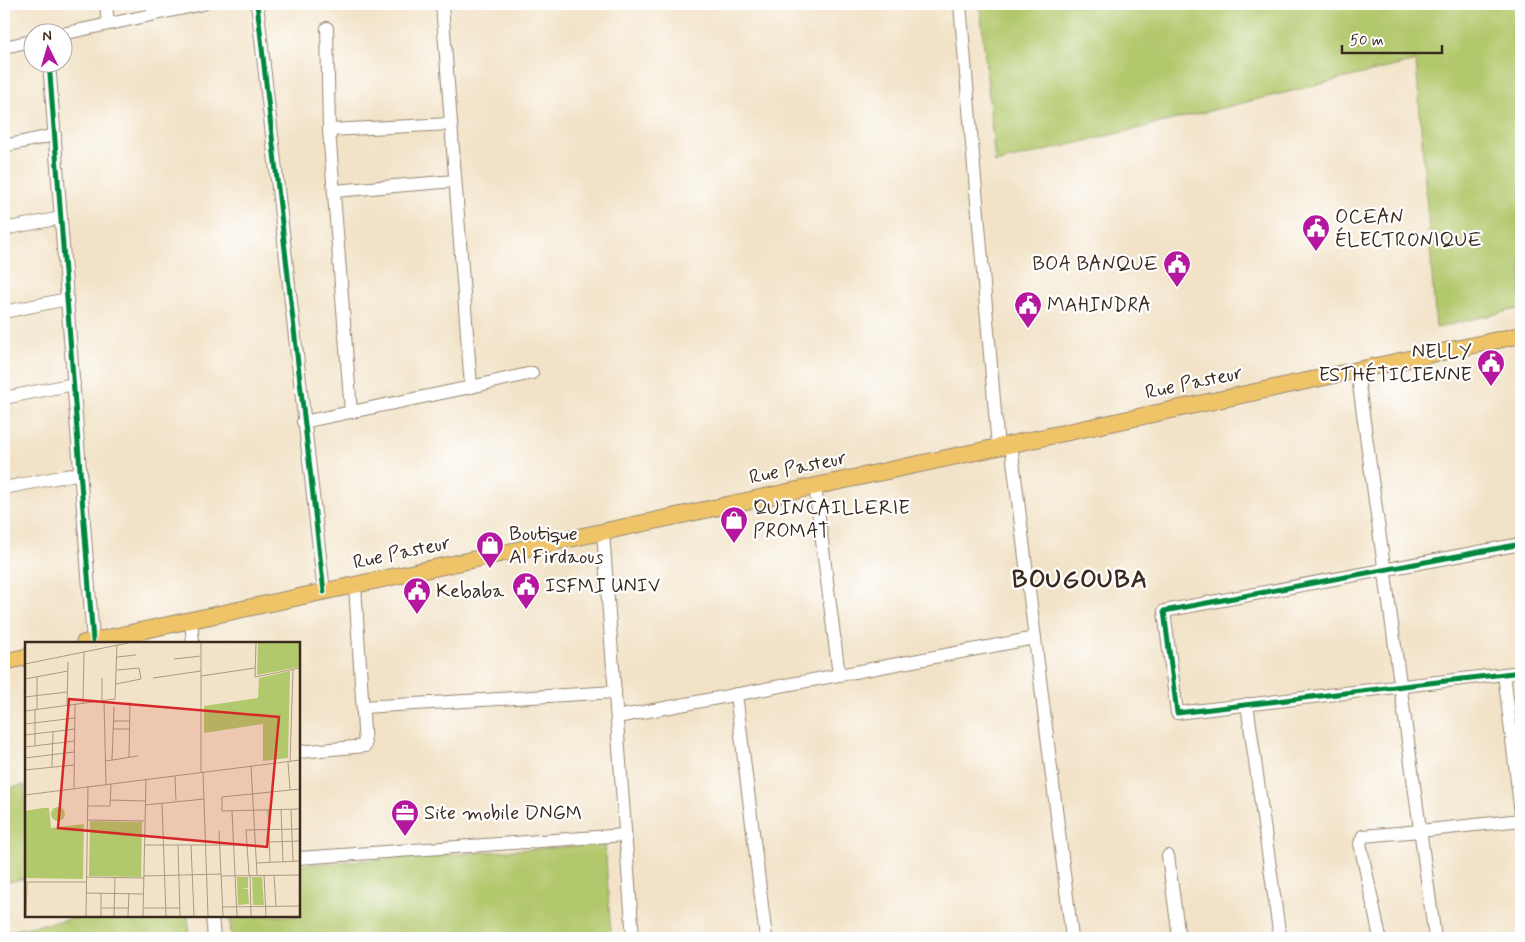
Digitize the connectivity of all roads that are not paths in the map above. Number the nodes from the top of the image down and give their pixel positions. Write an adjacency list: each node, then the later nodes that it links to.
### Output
1 (106, 4): 6 (street)
2 (203, 4): 6 (street)
3 (257, 4): 29 (street)
4 (442, 4): 12 (street)
5 (960, 4): 30 (street)
6 (108, 24): 8 (street)
7 (327, 28): 13 (street)
8 (72, 32)
9 (22, 43): 10 (street)
10 (4, 47)
11 (50, 72): 14 (street)
12 (451, 124): 13 (street); 16 (street)
13 (329, 130): 17 (street)
14 (55, 135): 15 (street); 18 (street)
15 (4, 146)
16 (455, 182): 17 (street); 26 (street)
17 (334, 191): 28 (street)
18 (61, 218): 19 (street); 20 (street)
19 (4, 229)
20 (67, 299): 21 (street); 25 (street)
21 (4, 312)
22 (1521, 335): 23 (main road, Rue Pasteur)
23 (1357, 370): 30 (main road, Rue Pasteur); 36 (street)
24 (532, 373): 26 (street)
25 (74, 384): 27 (street); 31 (street)
26 (471, 388): 28 (street)
27 (4, 398)
28 (350, 412): 29 (street)
29 (304, 422): 38 (street)
30 (1004, 446): 32 (main road, Rue Pasteur); 40 (street)
31 (81, 473): 33 (street); 41 (street)
32 (815, 486): 34 (main road, Rue Pasteur); 47 (street)
33 (4, 488)
34 (603, 532): 37 (main road, Rue Pasteur); 49 (street)
35 (1521, 544): 36 (street)
36 (1385, 570): 48 (street); 51 (street)
37 (355, 585): 38 (main road, Rue Pasteur); 52 (street)
38 (324, 592): 39 (main road, Rue Pasteur)
39 (191, 620): 41 (main road, Rue Pasteur); 42 (street)
40 (1035, 638): 47 (street); 65 (street)
41 (89, 642)
42 (193, 642)
43 (25, 657): 44 (main road)
44 (4, 662)
45 (1521, 672): 46 (street)
46 (1504, 674): 48 (street); 55 (street)
47 (839, 675): 50 (street)
48 (1400, 686): 51 (street); 57 (street)
49 (615, 692): 52 (street); 53 (street)
50 (736, 694): 53 (street); 64 (street)
51 (1248, 704): 67 (street)
52 (363, 707): 54 (street)
53 (617, 717): 58 (street)
54 (300, 752)
55 (1521, 814)
56 (1521, 820): 57 (street)
57 (1420, 832): 68 (street); 69 (street)
58 (625, 834): 60 (street); 63 (street)
59 (1168, 856): 66 (street)
60 (300, 858)
61 (212, 917): 62 (street)
62 (214, 938)
63 (633, 938)
64 (766, 938)
65 (1072, 938)
66 (1179, 938)
67 (1280, 938)
68 (1380, 938)
69 (1435, 938)

